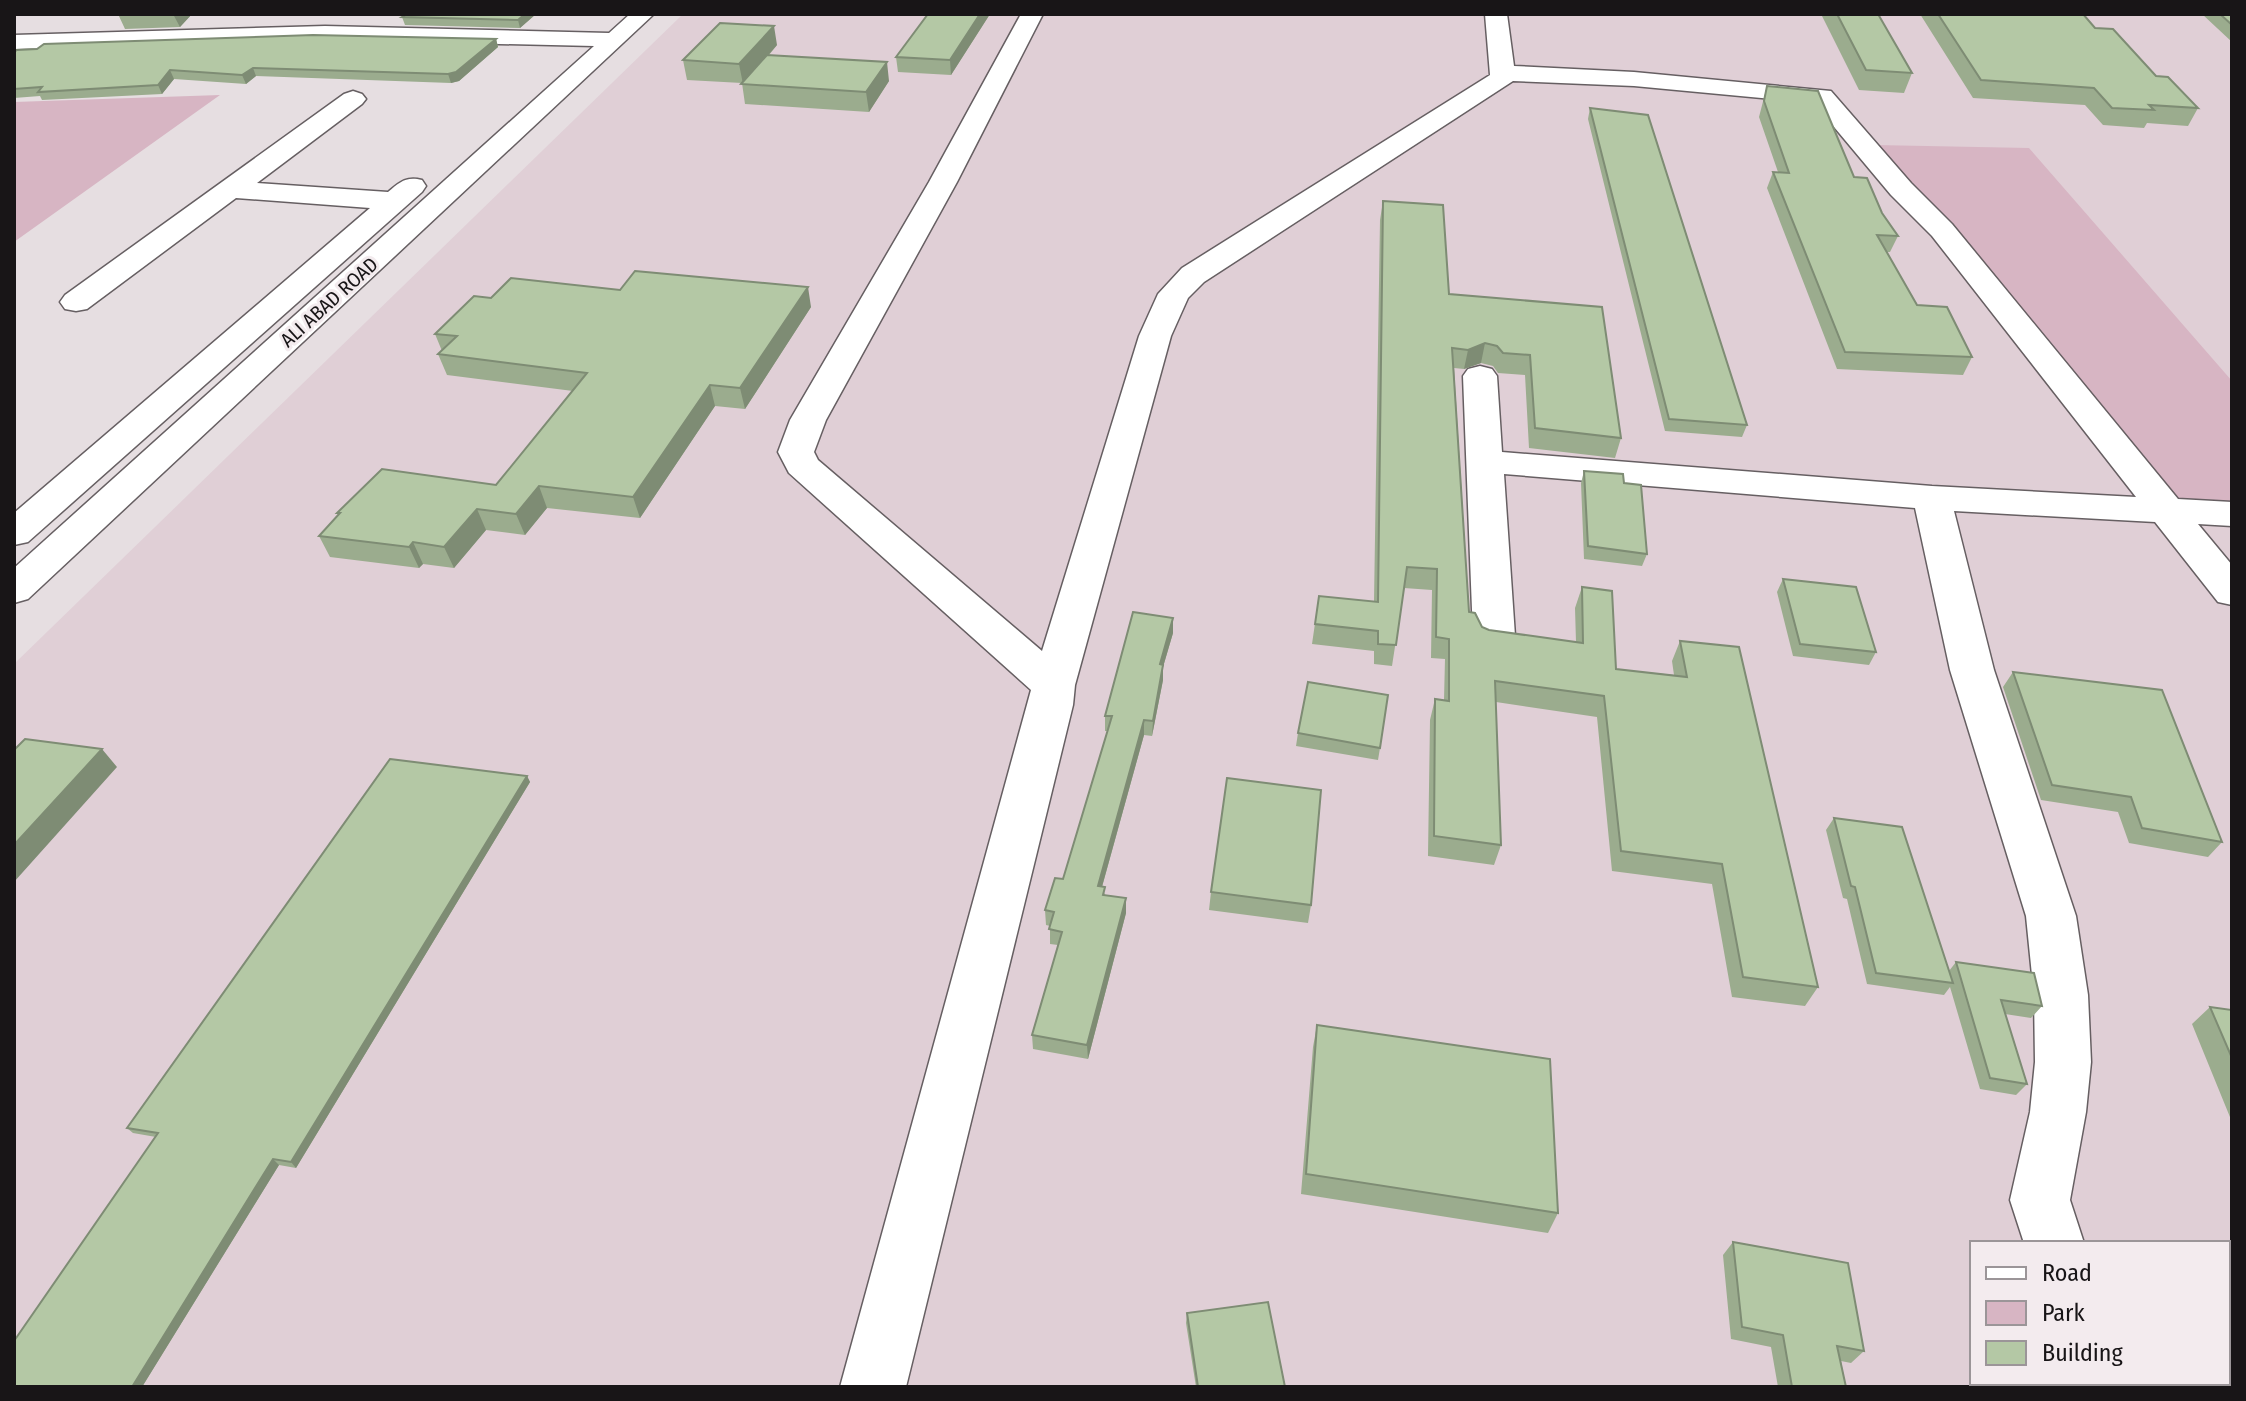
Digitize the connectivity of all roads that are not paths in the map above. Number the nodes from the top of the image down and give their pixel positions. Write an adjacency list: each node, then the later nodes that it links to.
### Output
1 (643, 14): 4 (street, ALI ABAD ROAD)
2 (1032, 14): 23 (street)
3 (1496, 14): 7 (street)
4 (613, 27): 5 (street, ALI ABAD ROAD); 13 (street, ALI ABAD ROAD)
5 (581, 39): 6 (street); 10 (street, ALI ABAD ROAD)
6 (14, 42)
7 (1504, 73): 17 (street); 23 (street)
8 (353, 99): 9 (street)
9 (229, 189): 10 (street); 11 (street)
10 (395, 201): 12 (street, ALI ABAD ROAD)
11 (76, 302)
12 (203, 368): 13 (street); 19 (street, ALI ABAD ROAD)
13 (252, 372): 20 (street, ALI ABAD ROAD)
14 (1480, 376): 15 (street)
15 (1484, 461): 16 (street); 22 (street)
16 (1932, 498): 17 (street); 24 (street)
17 (2167, 510): 18 (street); 21 (street)
18 (2232, 514)
19 (14, 533)
20 (14, 590)
21 (2232, 592)
22 (1494, 636)
23 (1053, 685): 25 (street)
24 (2053, 1241)
25 (873, 1387)

